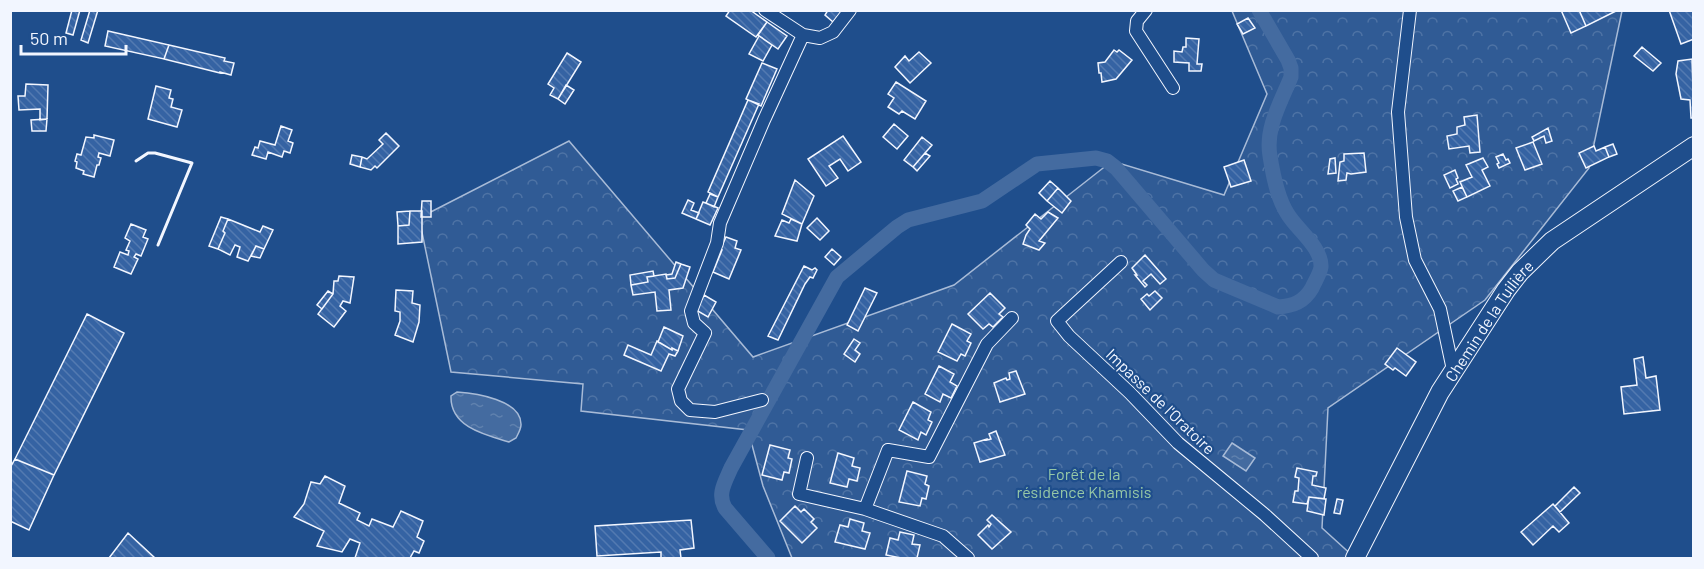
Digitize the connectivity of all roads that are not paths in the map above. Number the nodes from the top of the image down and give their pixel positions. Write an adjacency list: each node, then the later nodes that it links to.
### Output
1 (765, 10): 5 (street)
2 (850, 10): 5 (street)
3 (1146, 10): 6 (street)
4 (1410, 10): 10 (street)
5 (803, 35): 11 (street)
6 (1173, 88)
7 (1694, 146): 10 (street, Chemin de la Tuilière)
8 (1121, 262): 15 (street, Impasse de l'Oratoire)
9 (1012, 318): 13 (street)
10 (1453, 370): 16 (street, Chemin de la Tuilière)
11 (762, 400)
12 (807, 458): 13 (street)
13 (866, 509): 14 (street)
14 (968, 558)
15 (1312, 558)
16 (1355, 558)

